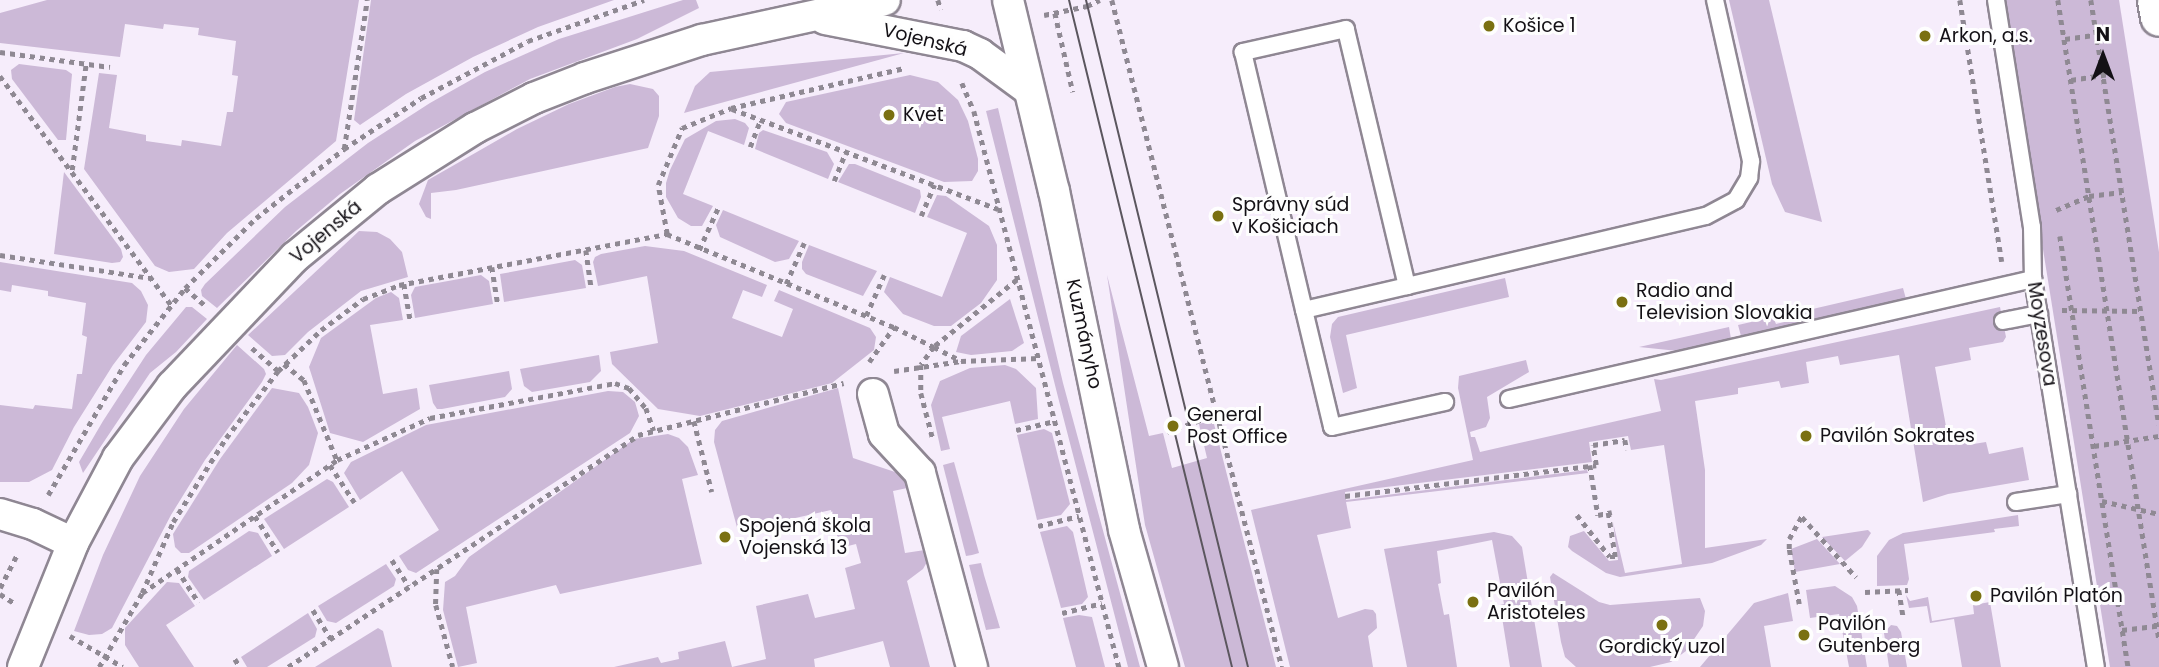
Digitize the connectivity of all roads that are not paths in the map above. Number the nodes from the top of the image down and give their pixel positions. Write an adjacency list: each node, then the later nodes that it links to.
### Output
1 (885, 0): 6 (street, Vojenská)
2 (1008, 0): 8 (street, Kuzmányho)
3 (1715, 0): 10 (lane)
4 (1996, 0): 9 (lane, Moyzesova)
5 (2156, 0): 7 (street)
6 (811, 17): 8 (street, Vojenská); 20 (street, Vojenská)
7 (2159, 18)
8 (1028, 89): 23 (street, Kuzmányho)
9 (2033, 279): 12 (lane, Moyzesova); 15 (lane)
10 (1407, 286): 11 (lane); 11 (lane)
11 (1304, 310): 16 (lane)
12 (2039, 314): 13 (lane); 17 (lane, Moyzesova)
13 (2003, 321)
14 (869, 379): 22 (street)
15 (1509, 399)
16 (1445, 402)
17 (2068, 494): 18 (lane); 24 (lane, Moyzesova)
18 (2016, 502)
19 (0, 514): 20 (street)
20 (73, 543): 21 (street, Vojenská)
21 (23, 667)
22 (972, 667)
23 (1163, 667)
24 (2096, 667)

